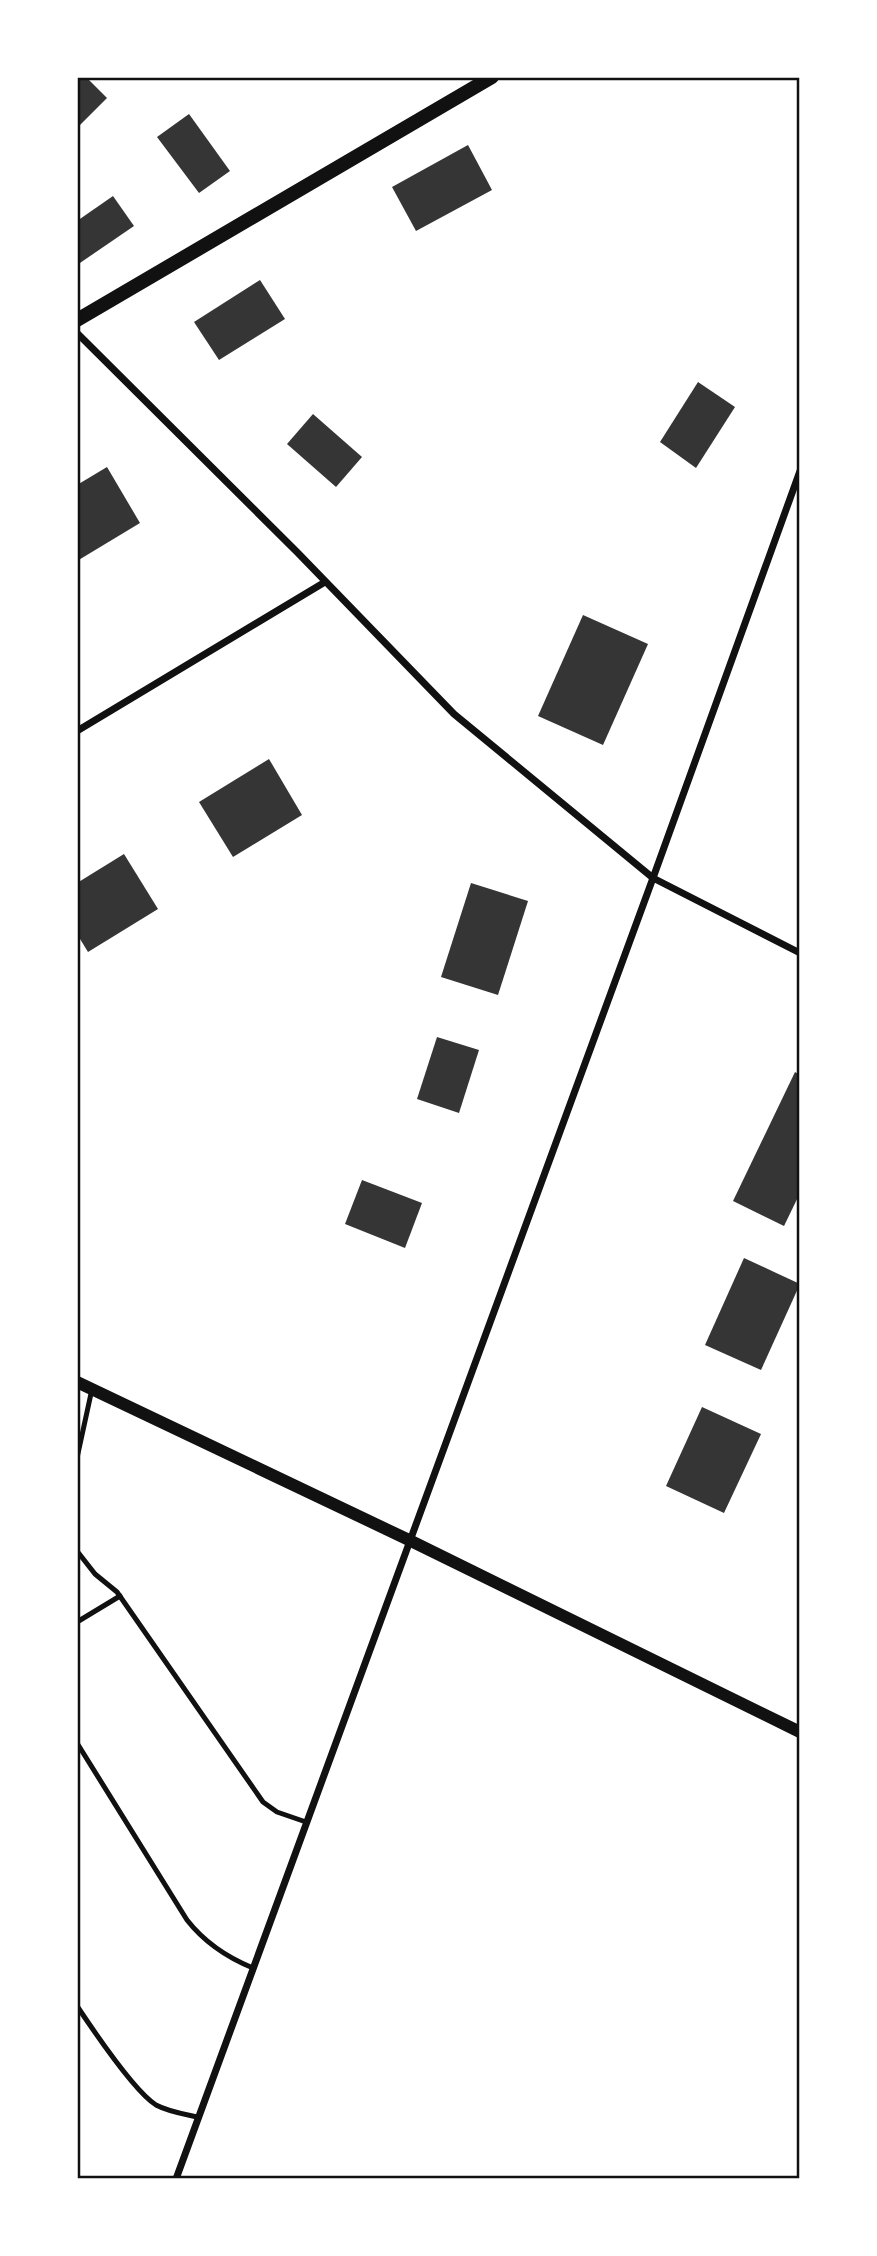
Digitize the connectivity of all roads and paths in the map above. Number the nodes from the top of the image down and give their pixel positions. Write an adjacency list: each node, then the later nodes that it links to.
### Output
1 (492, 77): 2 (main road)
2 (77, 320)
3 (77, 333): 5 (street)
4 (800, 471): 7 (street)
5 (326, 582): 6 (street); 7 (street)
6 (77, 731)
7 (653, 878): 8 (street); 12 (street)
8 (800, 953)
9 (77, 1382): 10 (street)
10 (92, 1389): 11 (lane); 12 (street)
11 (77, 1458)
12 (409, 1540): 16 (street); 18 (street)
13 (77, 1551): 14 (lane)
14 (120, 1596): 15 (lane); 18 (lane)
15 (77, 1622)
16 (800, 1732)
17 (77, 1744): 19 (lane)
18 (306, 1822): 19 (street)
19 (253, 1968): 21 (street)
20 (77, 2006): 21 (lane)
21 (198, 2117): 22 (street)
22 (176, 2179)

